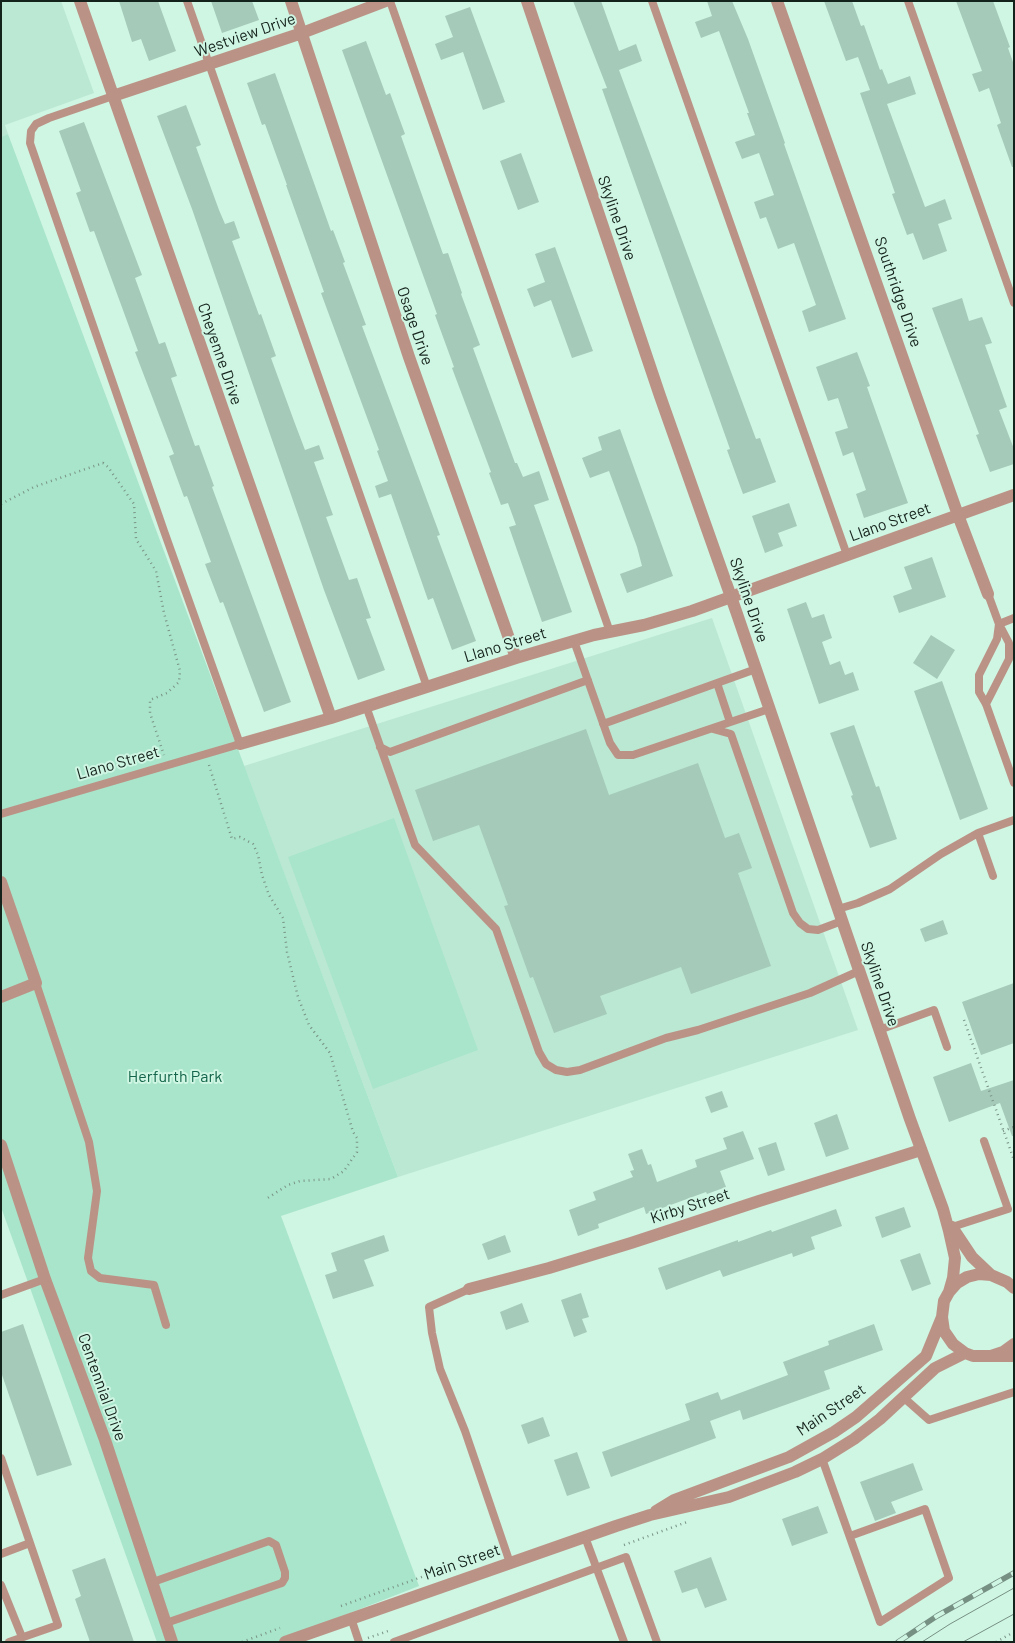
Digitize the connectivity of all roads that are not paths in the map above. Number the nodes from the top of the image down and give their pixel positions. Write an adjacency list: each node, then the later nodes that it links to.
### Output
1 (80, 1): 11 (street, Cheyenne Drive)
2 (187, 1): 10 (lane)
3 (291, 1): 9 (street, Osage Drive)
4 (388, 1): 9 (street, Westview Drive); 20 (lane)
5 (527, 1): 17 (street, Skyline Drive)
6 (652, 1): 15 (lane)
7 (777, 1): 14 (street, Southridge Drive)
8 (908, 1): 12 (lane)
9 (302, 33): 10 (street, Westview Drive); 22 (street, Osage Drive)
10 (209, 64): 11 (street, Westview Drive); 26 (lane)
11 (113, 96): 30 (street, Cheyenne Drive); 34 (lane)
12 (1014, 303)
13 (1014, 495): 14 (street, Llano Street)
14 (958, 515): 15 (street, Llano Street); 16 (street, Southridge Drive)
15 (847, 555): 17 (street, Llano Street)
16 (988, 594): 19 (lane)
17 (731, 597): 20 (street, Llano Street); 23 (street, Skyline Drive)
18 (1014, 618): 19 (lane)
19 (999, 624): 27 (lane); 27 (lane)
20 (610, 632): 21 (street, Llano Street)
21 (574, 641): 22 (street, Llano Street); 24 (lane)
22 (516, 658): 26 (street, Llano Street)
23 (756, 669): 25 (lane); 29 (street, Skyline Drive)
24 (588, 680): 32 (lane); 35 (lane)
25 (717, 683): 31 (lane); 32 (lane)
26 (427, 687): 28 (street, Llano Street)
27 (986, 704): 36 (lane)
28 (366, 706): 30 (street, Llano Street); 35 (lane)
29 (769, 709): 31 (lane); 42 (street, Skyline Drive)
30 (330, 718): 34 (street, Llano Street)
31 (730, 722): 33 (lane)
32 (603, 724): 33 (lane)
33 (711, 729): 42 (lane)
34 (240, 744): 37 (lane, Llano Street)
35 (380, 747): 43 (lane)
36 (1014, 784)
37 (1, 814)
38 (1014, 820): 39 (lane)
39 (978, 833): 40 (lane); 42 (lane)
40 (993, 876)
41 (1, 882): 44 (street)
42 (840, 915): 43 (street, Skyline Drive)
43 (859, 971): 46 (street, Skyline Drive)
44 (36, 984): 45 (street); 60 (lane)
45 (1, 997)
46 (879, 1030): 47 (lane); 50 (street, Skyline Drive)
47 (948, 1047)
48 (984, 1141): 52 (lane)
49 (1, 1145): 54 (street, Centennial Drive)
50 (921, 1150): 51 (street, Skyline Drive); 56 (street, Kirby Street)
51 (943, 1210): 52 (street, Skyline Drive); 57 (street, Skyline Drive)
52 (952, 1227): 53 (street, Skyline Drive)
53 (990, 1275): 55 (street); 57 (street)
54 (45, 1279): 58 (lane); 76 (street, Centennial Drive)
55 (1012, 1282)
56 (468, 1289): 74 (lane)
57 (949, 1292): 59 (street, Main Street)
58 (1, 1295)
59 (942, 1317): 62 (street); 69 (street, Main Street)
60 (166, 1324)
61 (1014, 1344): 63 (street)
62 (965, 1353): 63 (street); 66 (street, Main Street)
63 (991, 1356): 64 (street)
64 (1014, 1356)
65 (1014, 1392): 66 (lane)
66 (903, 1397): 68 (street, Main Street)
67 (1, 1458): 72 (lane)
68 (822, 1458): 69 (street, Main Street); 71 (lane)
69 (650, 1515): 70 (street, Main Street)
70 (585, 1536): 74 (street, Main Street); 75 (lane)
71 (850, 1536): 71 (lane)
72 (30, 1543): 73 (lane); 80 (lane)
73 (1, 1554)
74 (510, 1563): 78 (street, Main Street)
75 (596, 1568): 86 (lane); 87 (lane); 88 (lane)
76 (152, 1582): 79 (street, Centennial Drive); 79 (lane)
77 (1, 1585): 80 (lane)
78 (351, 1618): 81 (street, Main Street); 85 (lane)
79 (166, 1623): 83 (street, Centennial Drive)
80 (22, 1638): 82 (lane)
81 (307, 1638): 84 (street, Main Street)
82 (9, 1642)
83 (172, 1642)
84 (284, 1642)
85 (359, 1642)
86 (394, 1642)
87 (624, 1642)
88 (657, 1642)

